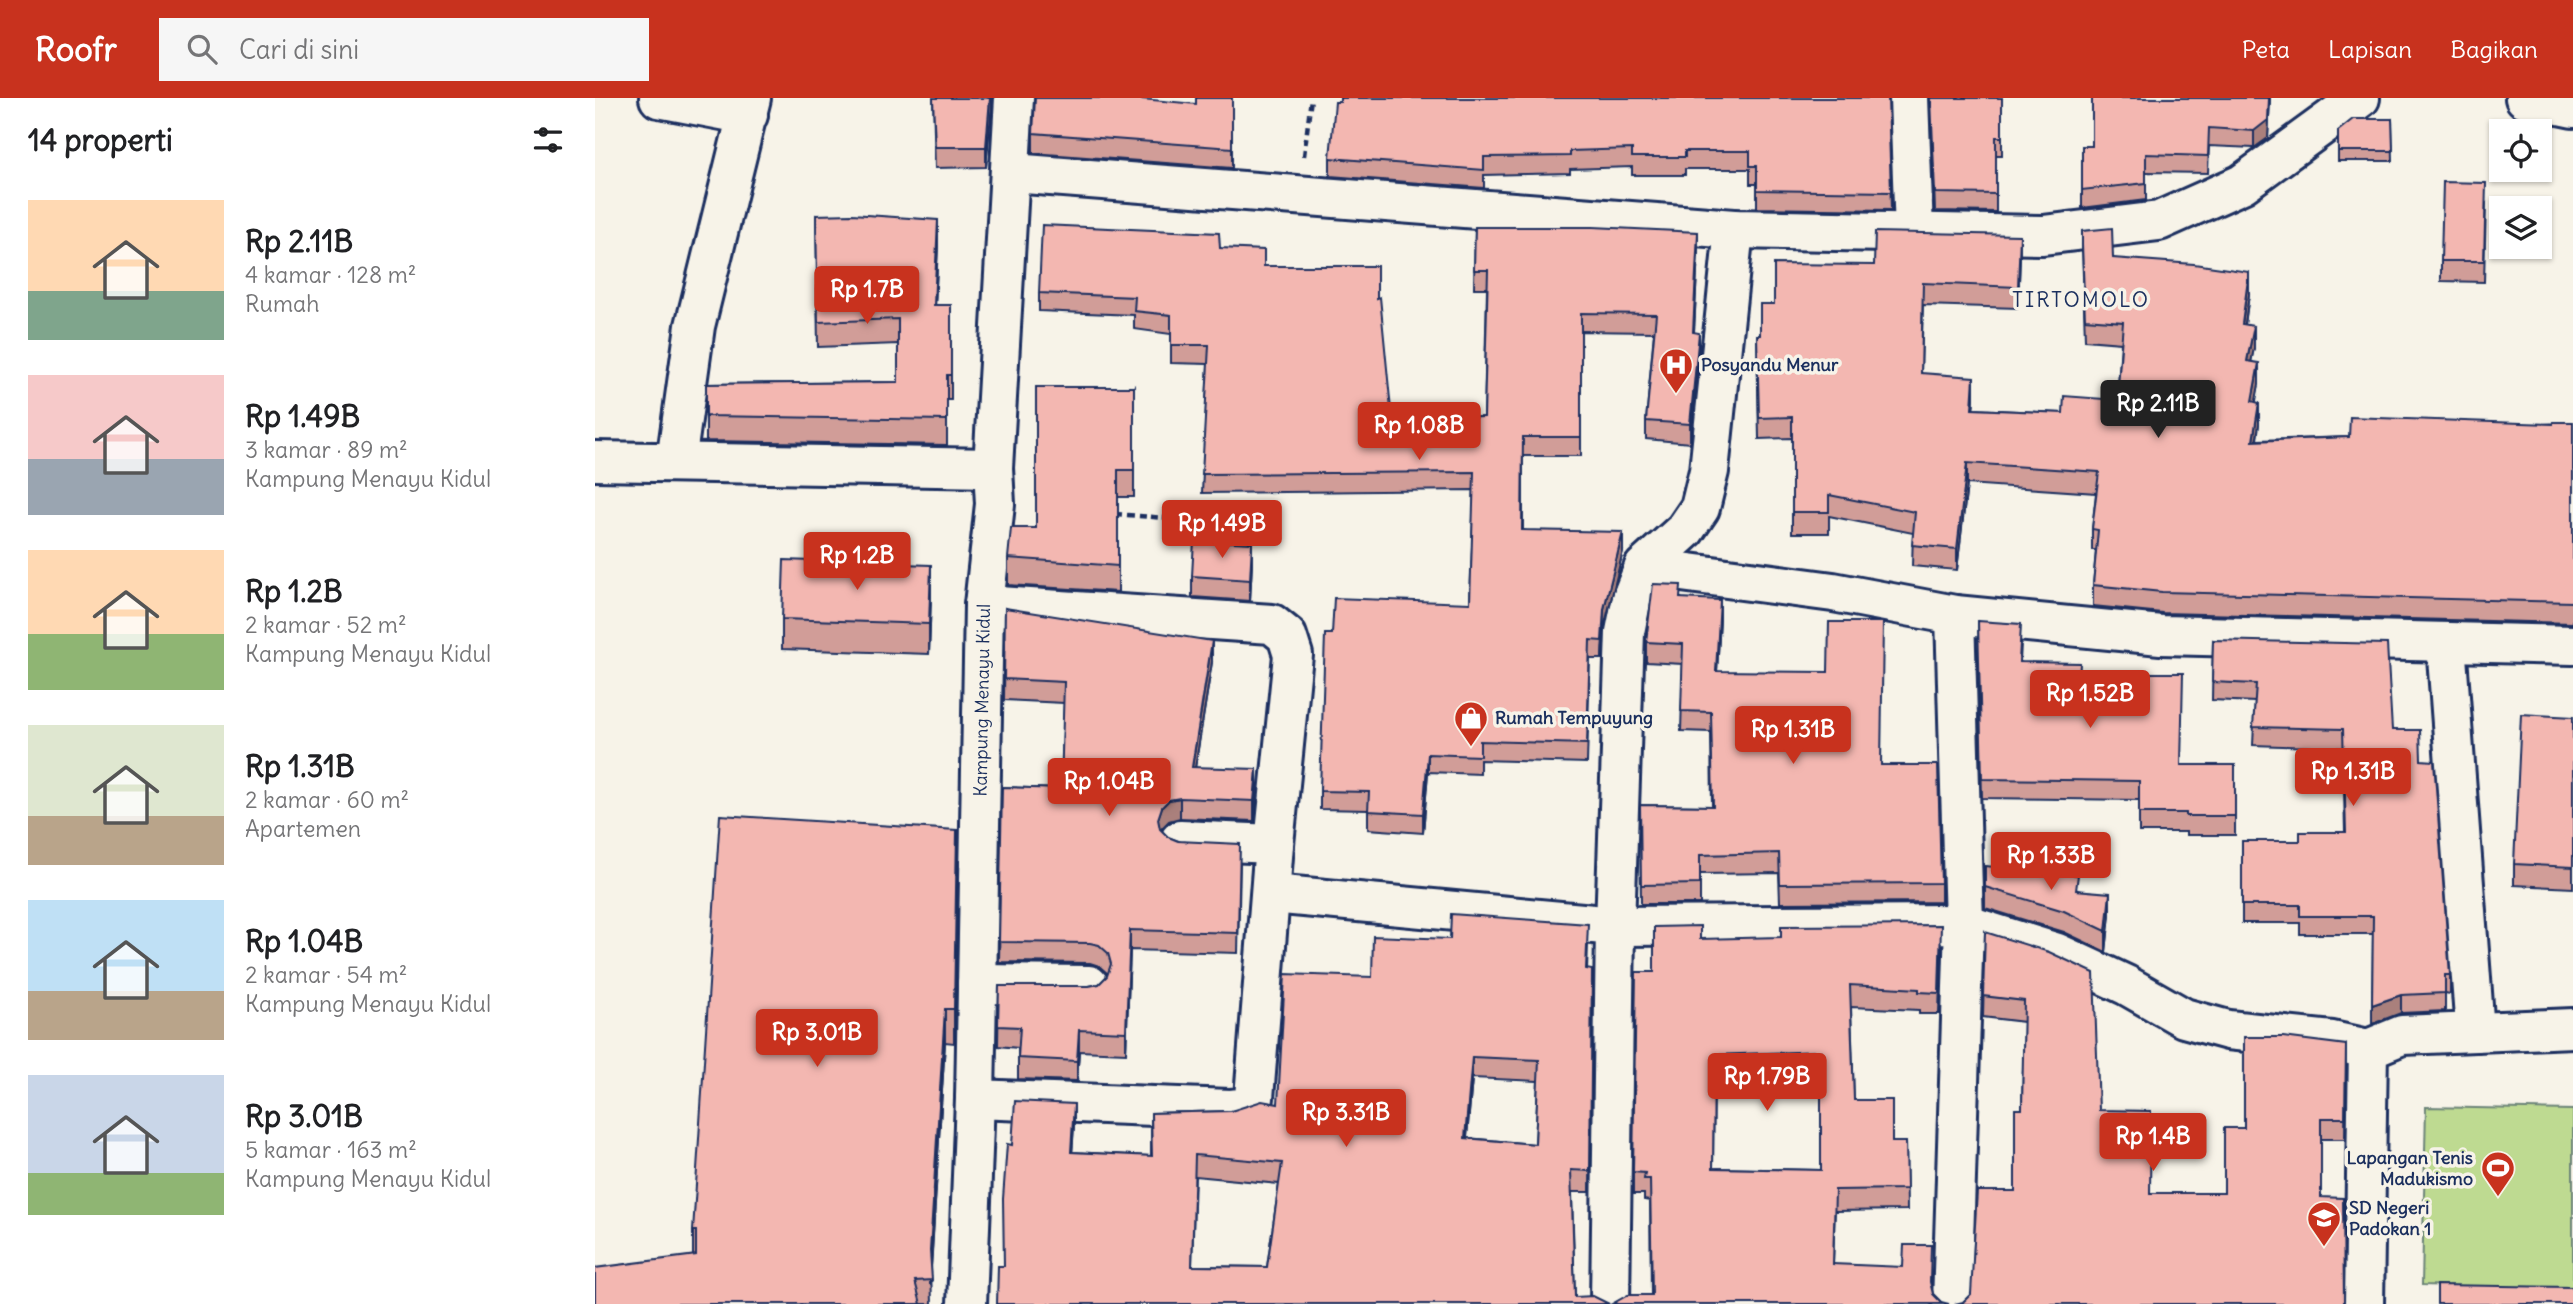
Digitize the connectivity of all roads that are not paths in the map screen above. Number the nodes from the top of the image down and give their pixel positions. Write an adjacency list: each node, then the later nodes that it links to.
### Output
1 (659, 98): 6 (street)
2 (1014, 98): 8 (street, Kampung Menayu Kidul)
3 (1909, 98): 10 (street)
4 (2360, 98): 10 (street)
5 (2525, 98): 7 (street)
6 (749, 106): 12 (street)
7 (2573, 108)
8 (1012, 173): 9 (street); 13 (street, Kampung Menayu Kidul)
9 (1734, 229): 10 (street); 14 (street)
10 (1914, 232)
11 (595, 461): 12 (street)
12 (676, 462): 13 (street)
13 (993, 468): 15 (street, Kampung Menayu Kidul)
14 (1644, 567): 16 (street); 23 (street)
15 (984, 605): 20 (street); 24 (street, Kampung Menayu Kidul)
16 (1955, 615): 17 (street); 22 (street)
17 (2446, 643): 18 (street); 27 (street)
18 (2573, 645)
19 (1180, 840): 20 (street)
20 (1274, 844): 21 (street)
21 (1272, 894): 23 (street); 29 (street)
22 (1964, 925): 23 (street); 28 (street); 32 (street)
23 (1615, 926): 31 (street)
24 (977, 984): 25 (street); 29 (street, Kampung Menayu Kidul)
25 (1089, 985)
26 (2573, 1028): 27 (street)
27 (2475, 1032): 28 (street)
28 (2368, 1049): 33 (street)
29 (975, 1099): 30 (street, Kampung Menayu Kidul)
30 (967, 1304)
31 (1610, 1304)
32 (1952, 1304)
33 (2364, 1304)

